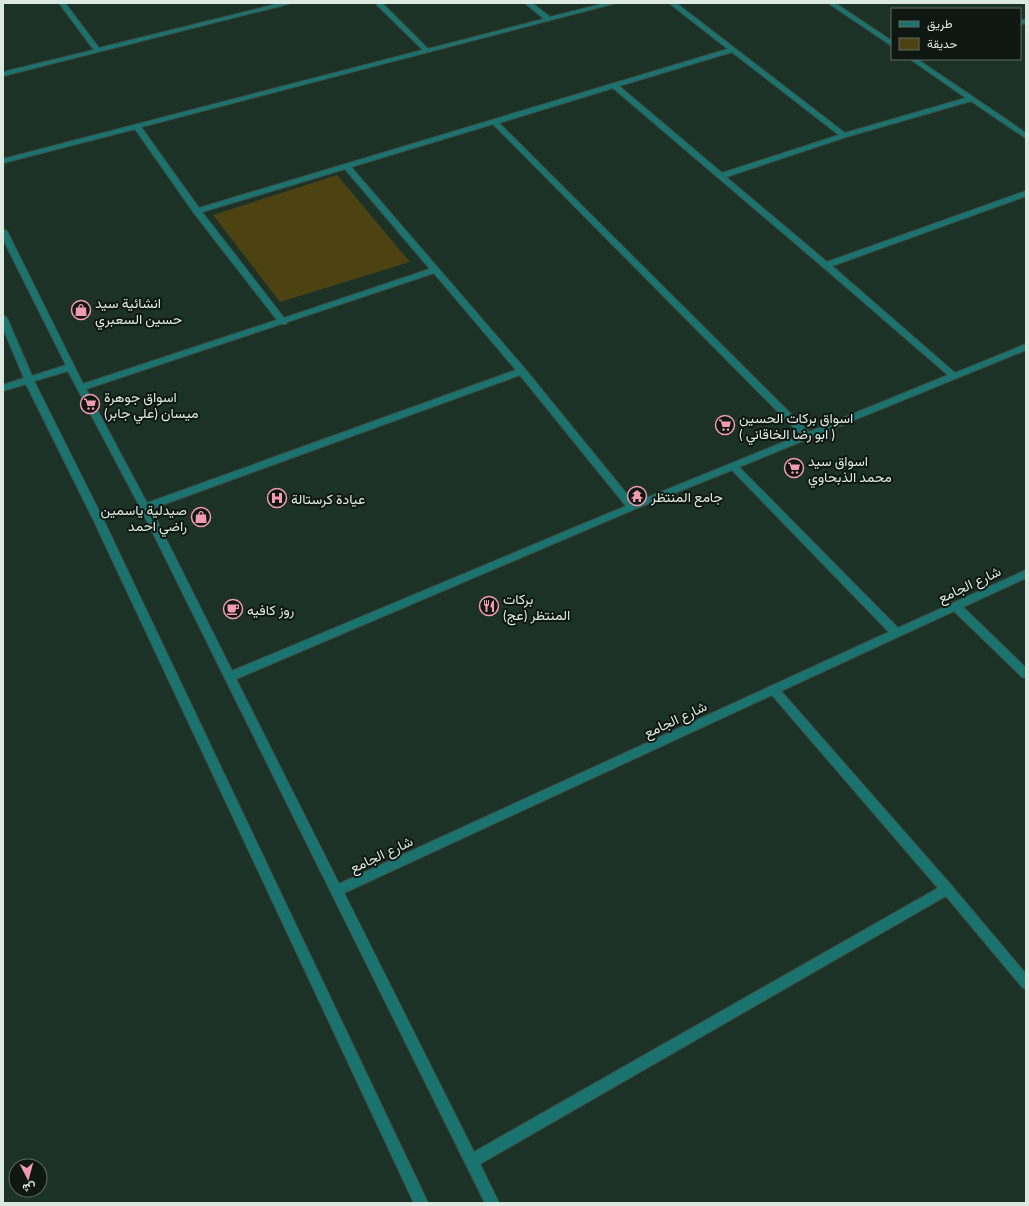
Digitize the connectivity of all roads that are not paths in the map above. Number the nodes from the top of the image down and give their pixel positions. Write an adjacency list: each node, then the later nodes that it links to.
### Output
1 (62, 3): 12 (street)
2 (289, 3): 12 (street)
3 (378, 3): 11 (street)
4 (528, 3): 8 (street)
5 (614, 3): 8 (street)
6 (672, 3): 10 (street)
7 (831, 3): 9 (street)
8 (548, 20): 11 (street)
9 (891, 43)
10 (733, 50): 15 (street); 19 (street)
11 (427, 51): 18 (street)
12 (98, 52): 14 (street)
13 (914, 60): 16 (street)
14 (3, 74)
15 (613, 85): 17 (street); 23 (street)
16 (972, 99): 19 (street); 20 (street)
17 (493, 121): 22 (street); 38 (street)
18 (136, 126): 21 (street); 25 (street)
19 (844, 136): 23 (street)
20 (1026, 136)
21 (3, 161)
22 (346, 167): 25 (street); 28 (street)
23 (721, 176): 27 (street)
24 (1026, 193): 27 (street)
25 (198, 210): 30 (street)
26 (3, 231): 32 (street)
27 (826, 264): 34 (street)
28 (435, 270): 30 (street); 33 (street)
29 (3, 318): 35 (street)
30 (283, 322): 37 (street)
31 (1026, 347): 34 (street)
32 (70, 367): 35 (street); 37 (street)
33 (522, 371): 40 (street); 41 (street)
34 (954, 376): 38 (street)
35 (29, 380): 36 (street); 52 (street)
36 (3, 388)
37 (81, 388): 40 (street)
38 (808, 436): 39 (street)
39 (733, 466): 41 (street); 44 (street)
40 (145, 507): 46 (street)
41 (632, 507): 46 (street)
42 (1026, 574): 43 (street, شارع الجامع)
43 (956, 607): 44 (street, شارع الجامع); 45 (street)
44 (897, 634): 47 (street, شارع الجامع)
45 (1026, 674)
46 (230, 677): 49 (street)
47 (774, 690): 48 (street); 49 (street, شارع الجامع)
48 (947, 889): 50 (street); 51 (street)
49 (336, 891): 51 (street)
50 (1026, 983)
51 (471, 1161): 53 (street)
52 (421, 1203)
53 (492, 1203)

